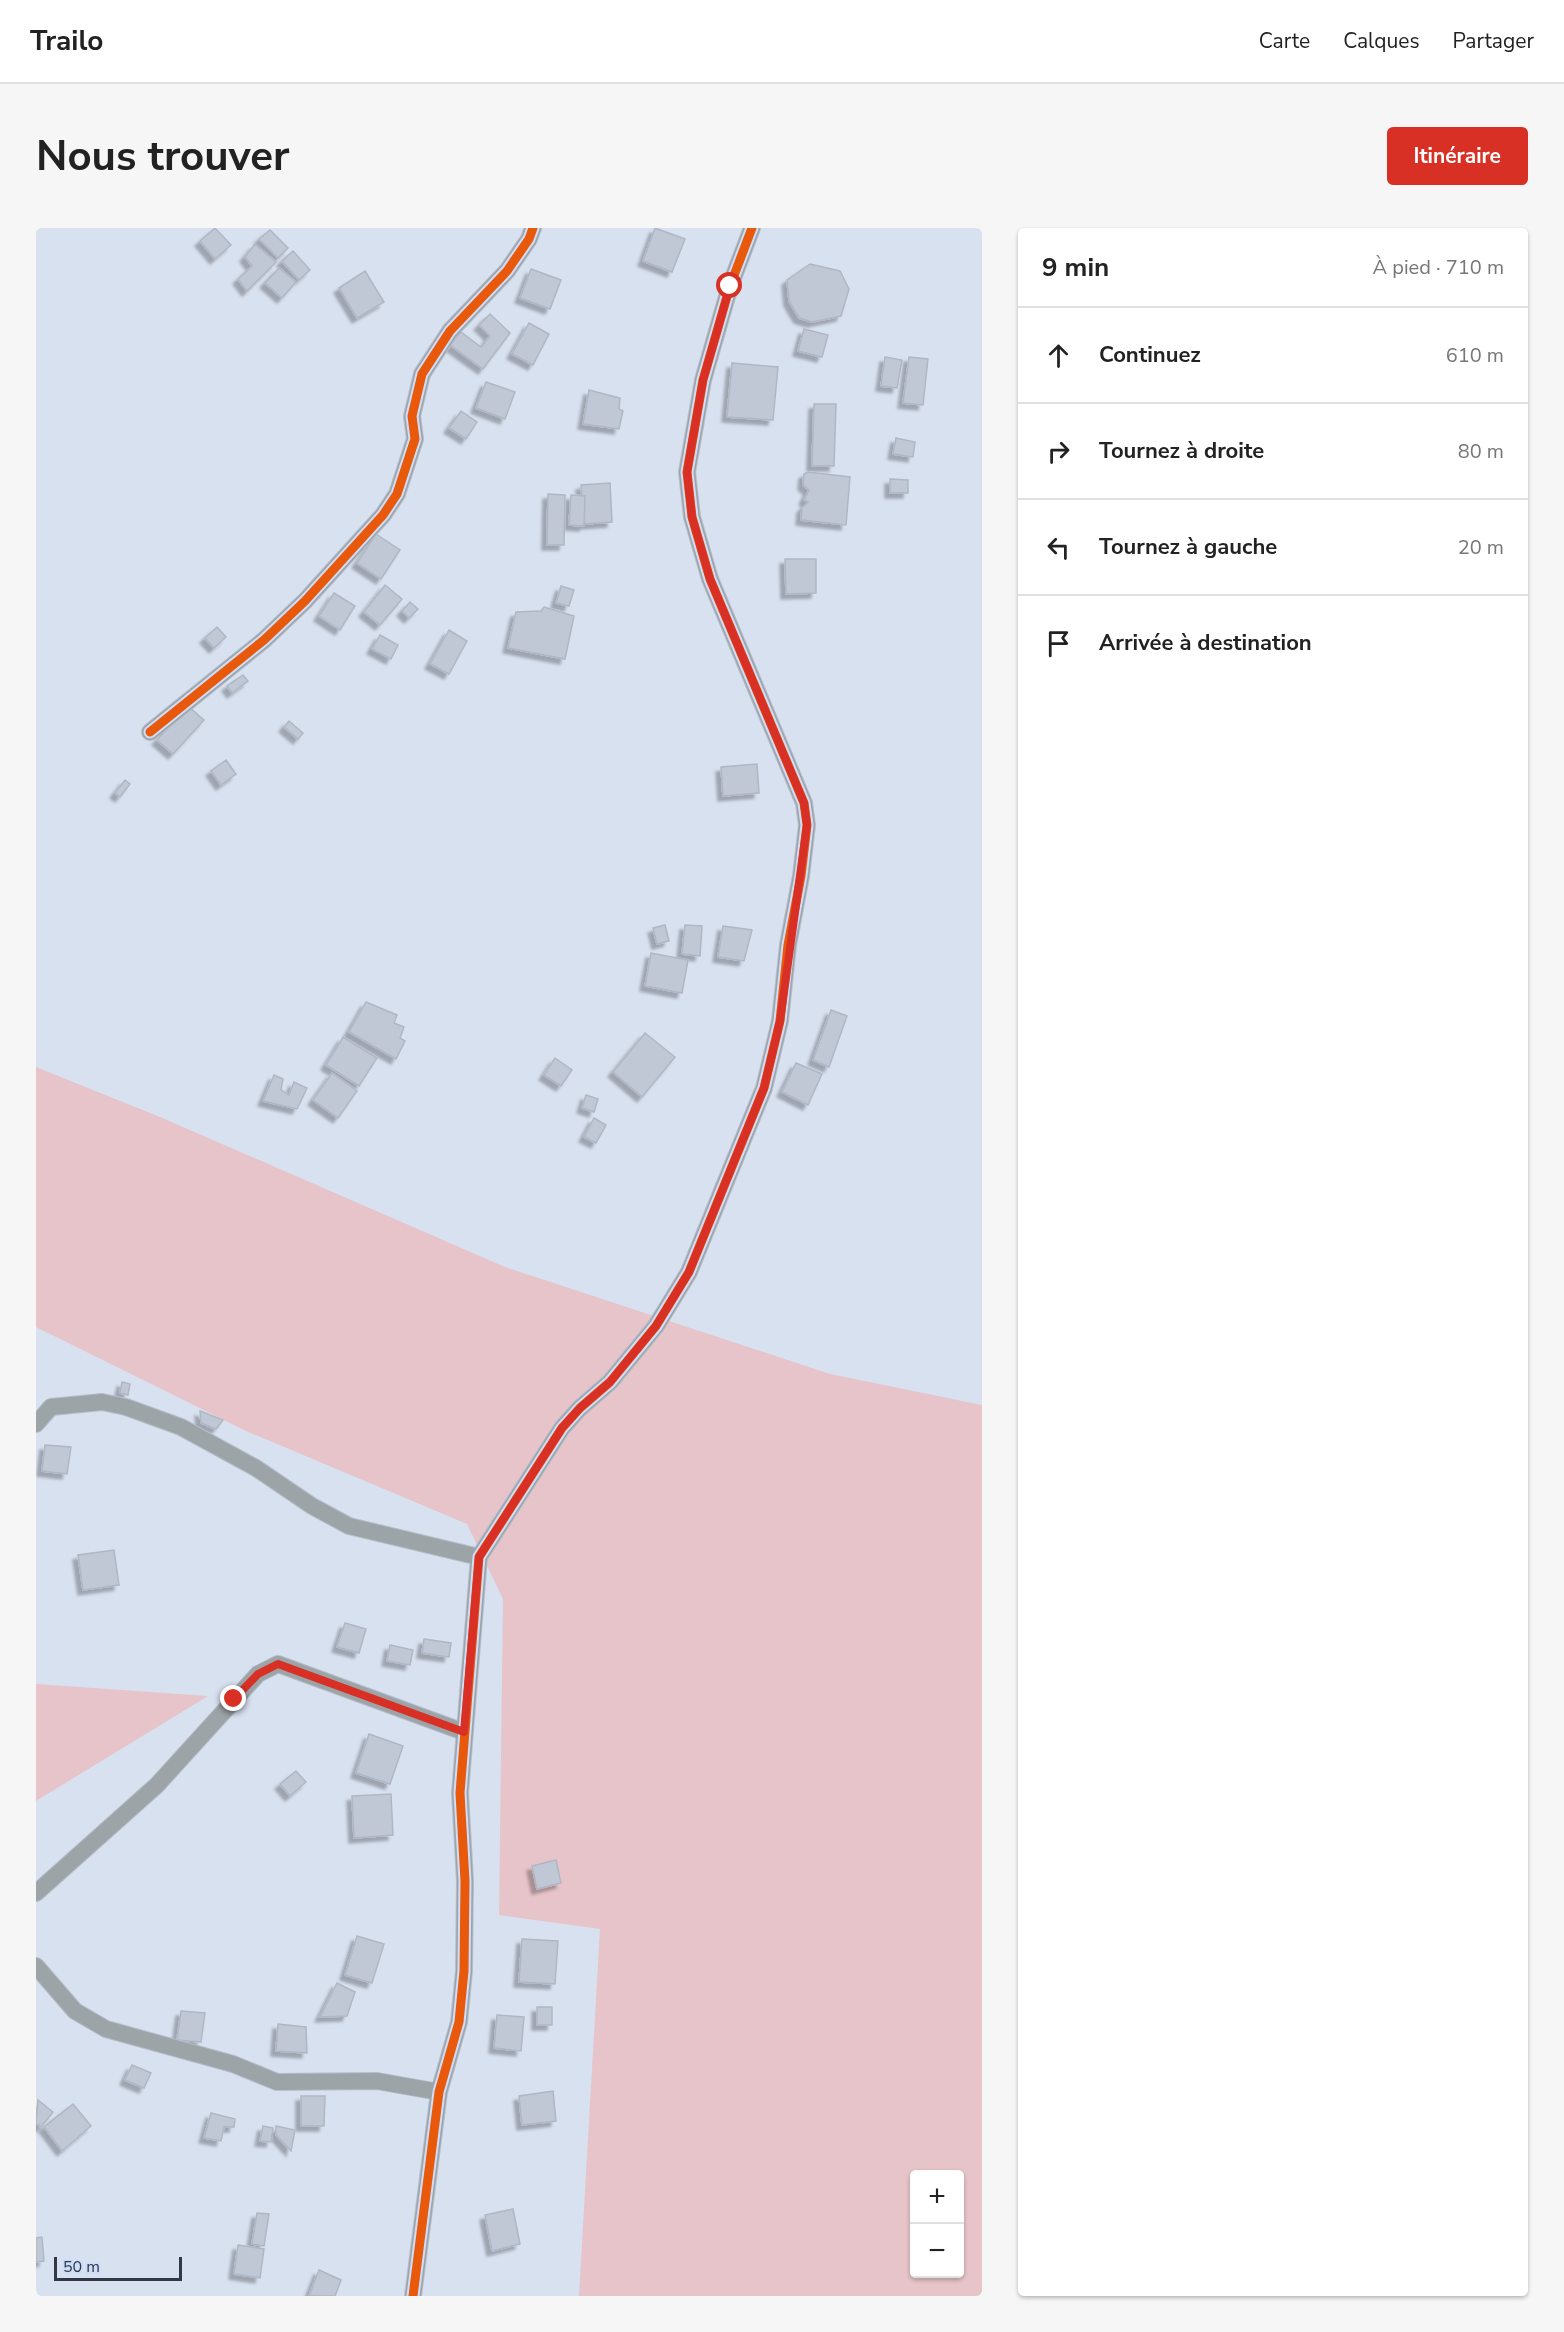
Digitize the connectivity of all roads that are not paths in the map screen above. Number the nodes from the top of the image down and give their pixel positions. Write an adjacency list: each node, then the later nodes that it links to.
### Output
1 (533, 228): 3 (street)
2 (752, 228): 5 (street)
3 (150, 732)
4 (36, 1424): 5 (street)
5 (479, 1557): 6 (street)
6 (464, 1732): 7 (street); 9 (street)
7 (36, 1893)
8 (36, 1966): 9 (street)
9 (439, 2092): 10 (street)
10 (413, 2296)

